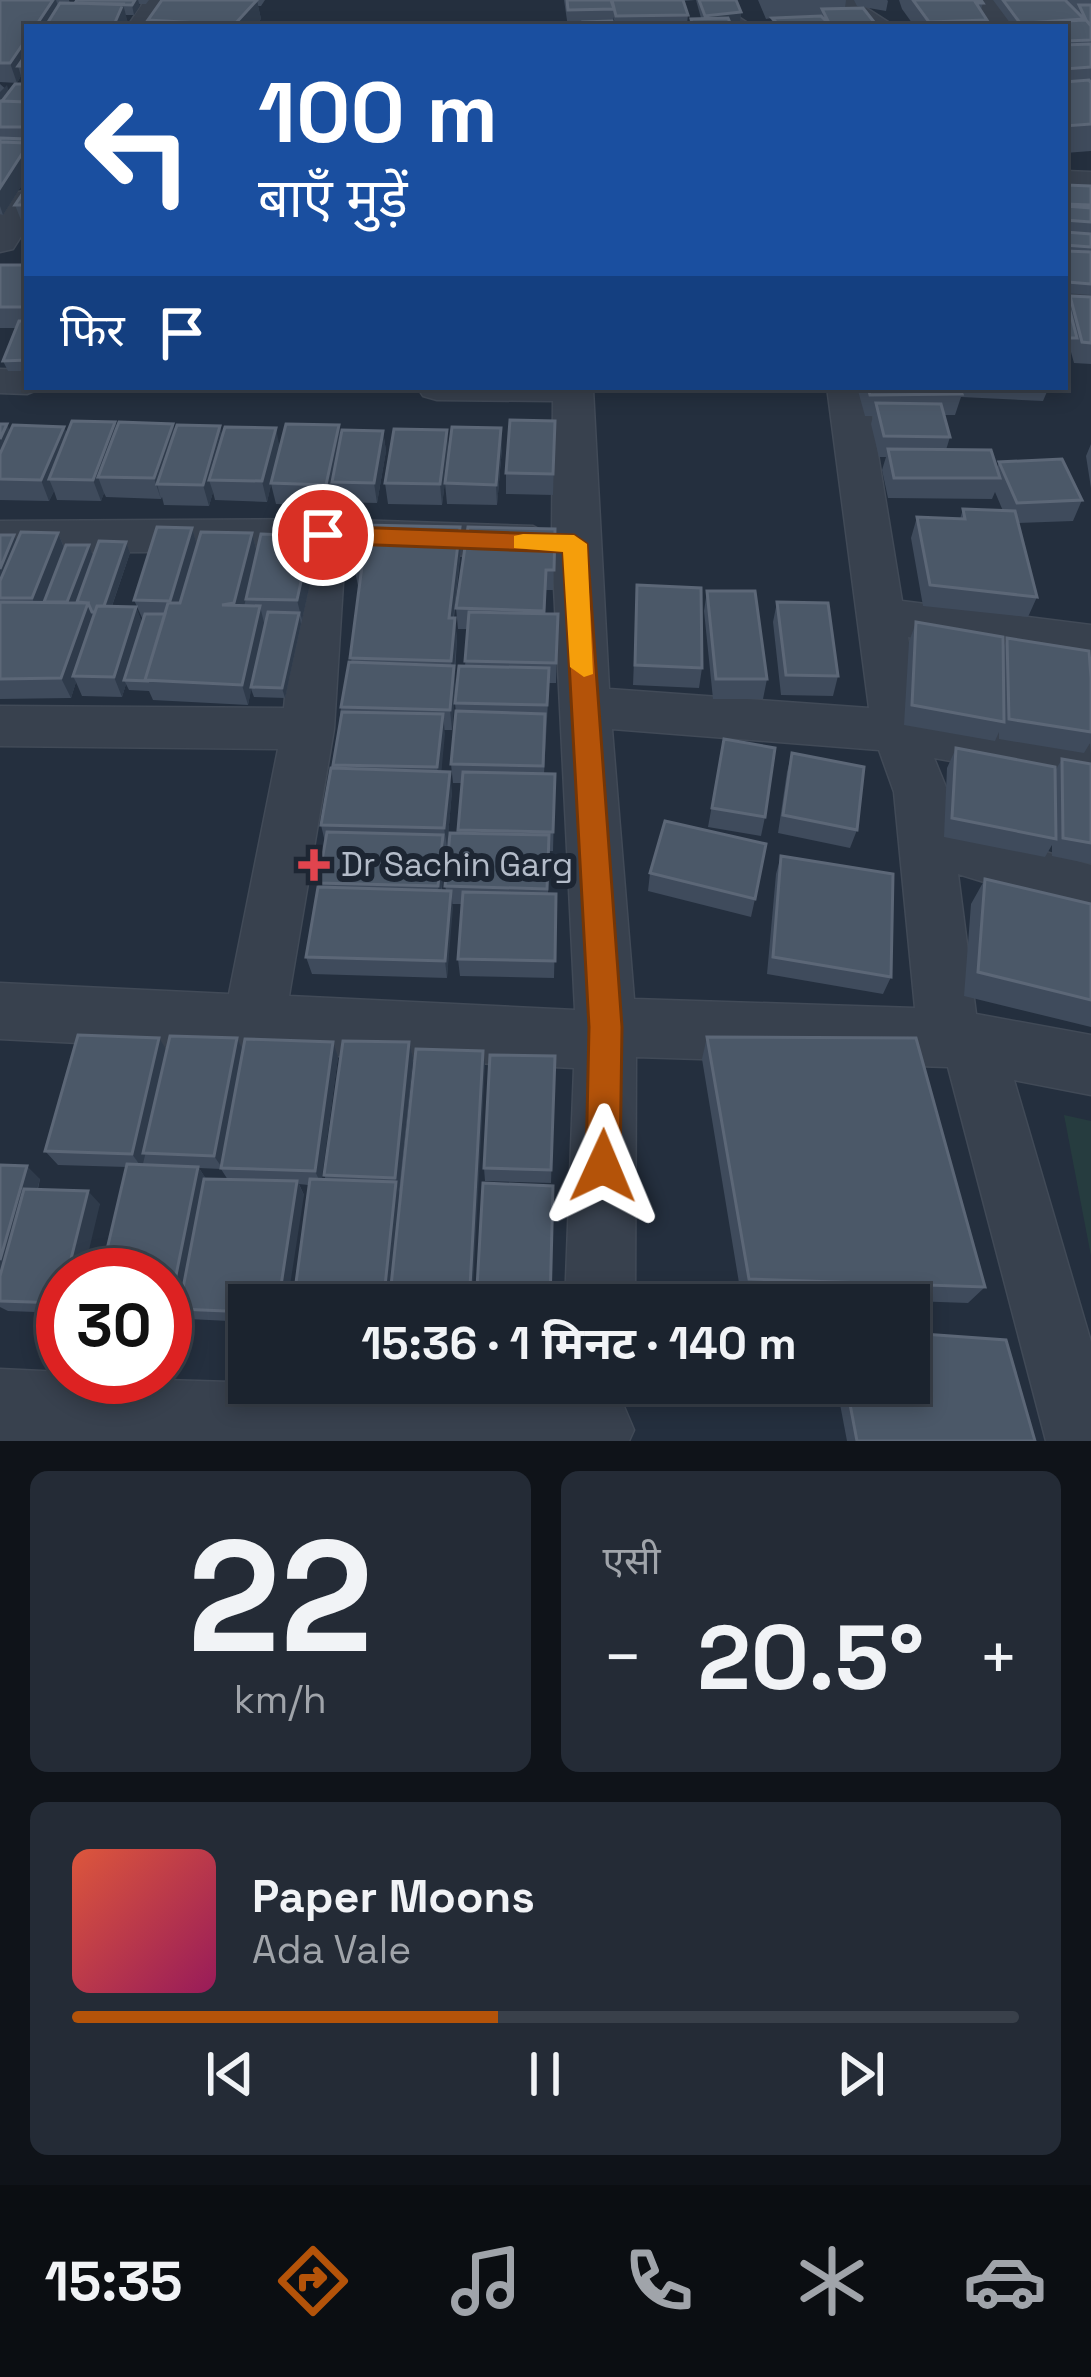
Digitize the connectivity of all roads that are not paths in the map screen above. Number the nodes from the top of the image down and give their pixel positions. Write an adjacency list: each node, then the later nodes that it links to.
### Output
1 (834, 0): 2 (street)
2 (877, 24)
3 (24, 205): 4 (street)
4 (0, 241)
5 (573, 390): 9 (street)
6 (847, 390): 10 (street)
7 (323, 535): 8 (street); 9 (street); 14 (street)
8 (0, 537)
9 (574, 544): 12 (street)
10 (882, 616): 11 (street); 15 (street)
11 (1091, 644)
12 (586, 707): 15 (street); 21 (street)
13 (0, 726): 14 (street)
14 (308, 729): 20 (street)
15 (898, 731): 16 (street); 17 (street)
16 (1091, 765)
17 (925, 842): 18 (street); 22 (street)
18 (1091, 890)
19 (0, 1011): 20 (street)
20 (253, 1027): 21 (street)
21 (606, 1027): 22 (street); 24 (street)
22 (960, 1041): 23 (street); 27 (street)
23 (1091, 1065)
24 (600, 1284)
25 (0, 1406): 26 (street)
26 (598, 1418)
27 (1084, 1441)

